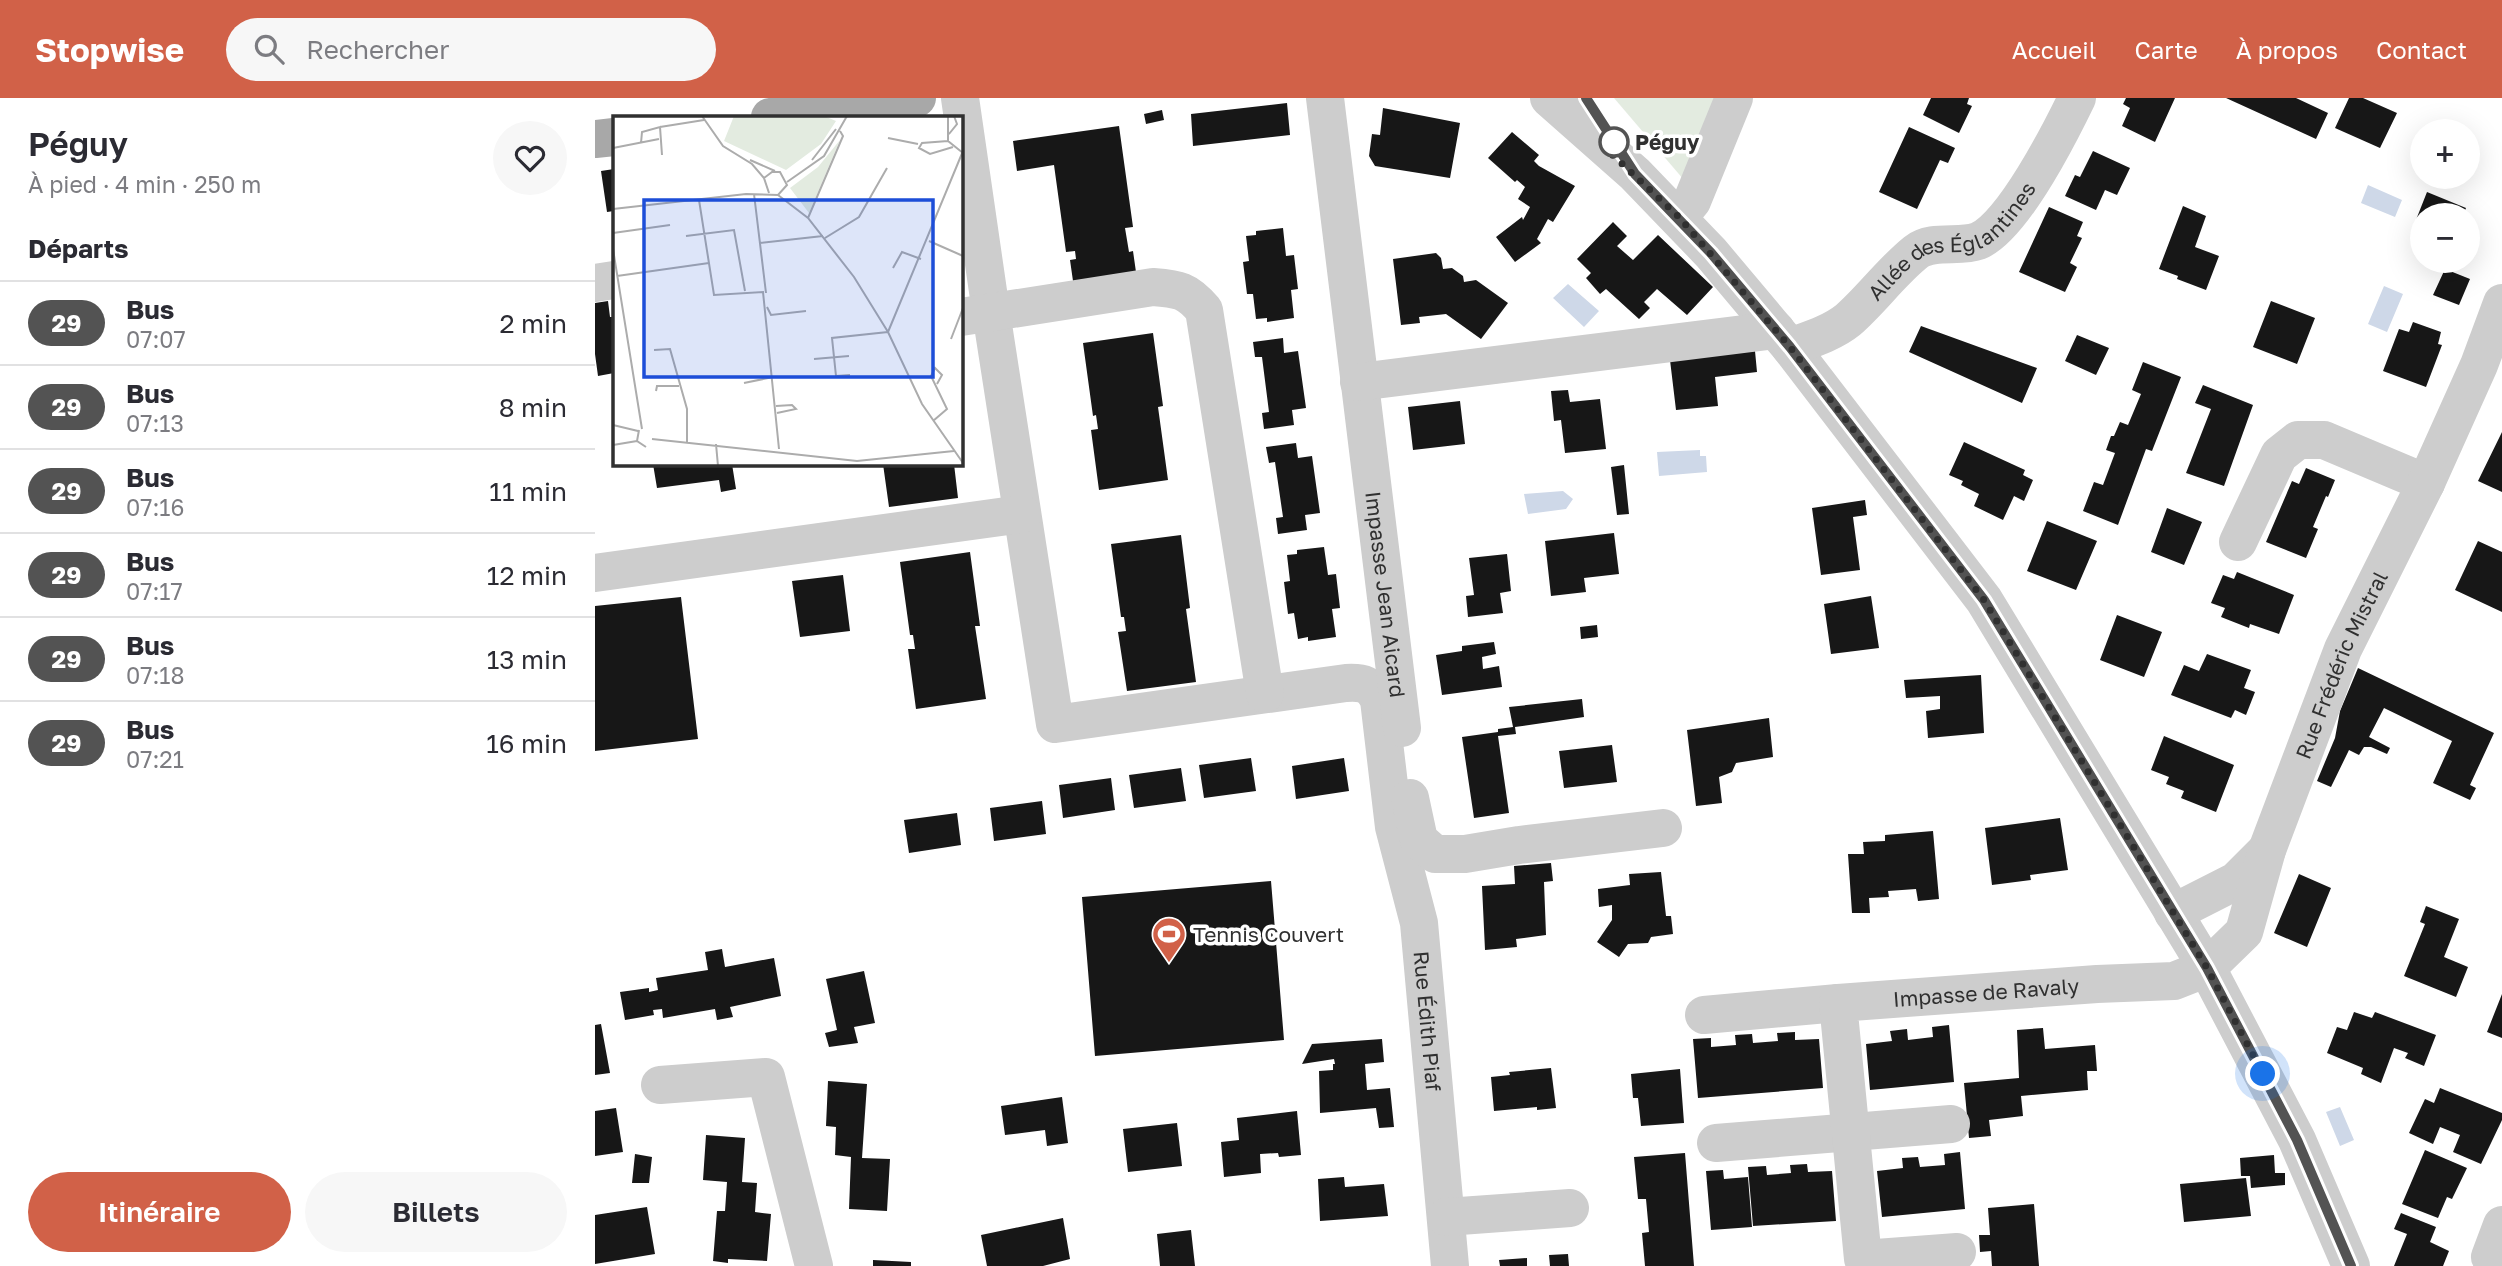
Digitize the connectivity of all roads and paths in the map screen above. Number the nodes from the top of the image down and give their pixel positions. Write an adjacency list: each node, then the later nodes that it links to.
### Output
1 (917, 98): 8 (main road)
2 (960, 98): 9 (street)
3 (1325, 98): 21 (street, Impasse Jean Aicard)
4 (1549, 98): 13 (street)
5 (1586, 98): 13 (street)
6 (1734, 98): 14 (street)
7 (2077, 98): 19 (street, Allée des Églantines)
8 (779, 116)
9 (961, 116)
10 (613, 137): 11 (main road)
11 (595, 139)
12 (963, 139): 18 (street)
13 (1635, 174): 14 (street)
14 (1679, 217): 19 (street)
15 (613, 280): 16 (street)
16 (595, 283)
17 (2502, 303): 20 (street, Rue Frédéric Mistral)
18 (976, 315): 23 (street); 26 (street)
19 (1783, 338): 21 (street, Allée des Églantines); 29 (street)
20 (2490, 368): 22 (street, Rue Frédéric Mistral)
21 (1359, 382): 27 (street, Impasse Jean Aicard)
22 (2426, 483): 24 (street); 28 (street, Rue Frédéric Mistral)
23 (1022, 514): 25 (street); 26 (street)
24 (2238, 542)
25 (595, 573)
26 (1265, 694): 39 (street, Rue Édith Piaf)
27 (1663, 828)
28 (2267, 850): 29 (street, Rue Frédéric Mistral); 30 (street, Rue Frédéric Mistral)
29 (2179, 923): 30 (street); 31 (street)
30 (2207, 968): 31 (street, Impasse de Ravaly); 44 (street)
31 (2136, 982): 32 (street, Impasse de Ravaly)
32 (1838, 1003): 33 (street, Impasse de Ravaly); 36 (street)
33 (1704, 1015)
34 (660, 1085): 43 (street)
35 (1951, 1124): 36 (street)
36 (1851, 1133): 37 (street); 41 (street)
37 (1716, 1143)
38 (1570, 1208): 39 (street)
39 (1446, 1217): 42 (street, Rue Édith Piaf)
40 (2502, 1225): 45 (street)
41 (1957, 1252)
42 (1442, 1265)
43 (814, 1266)
44 (2351, 1266)
45 (2495, 1266)

